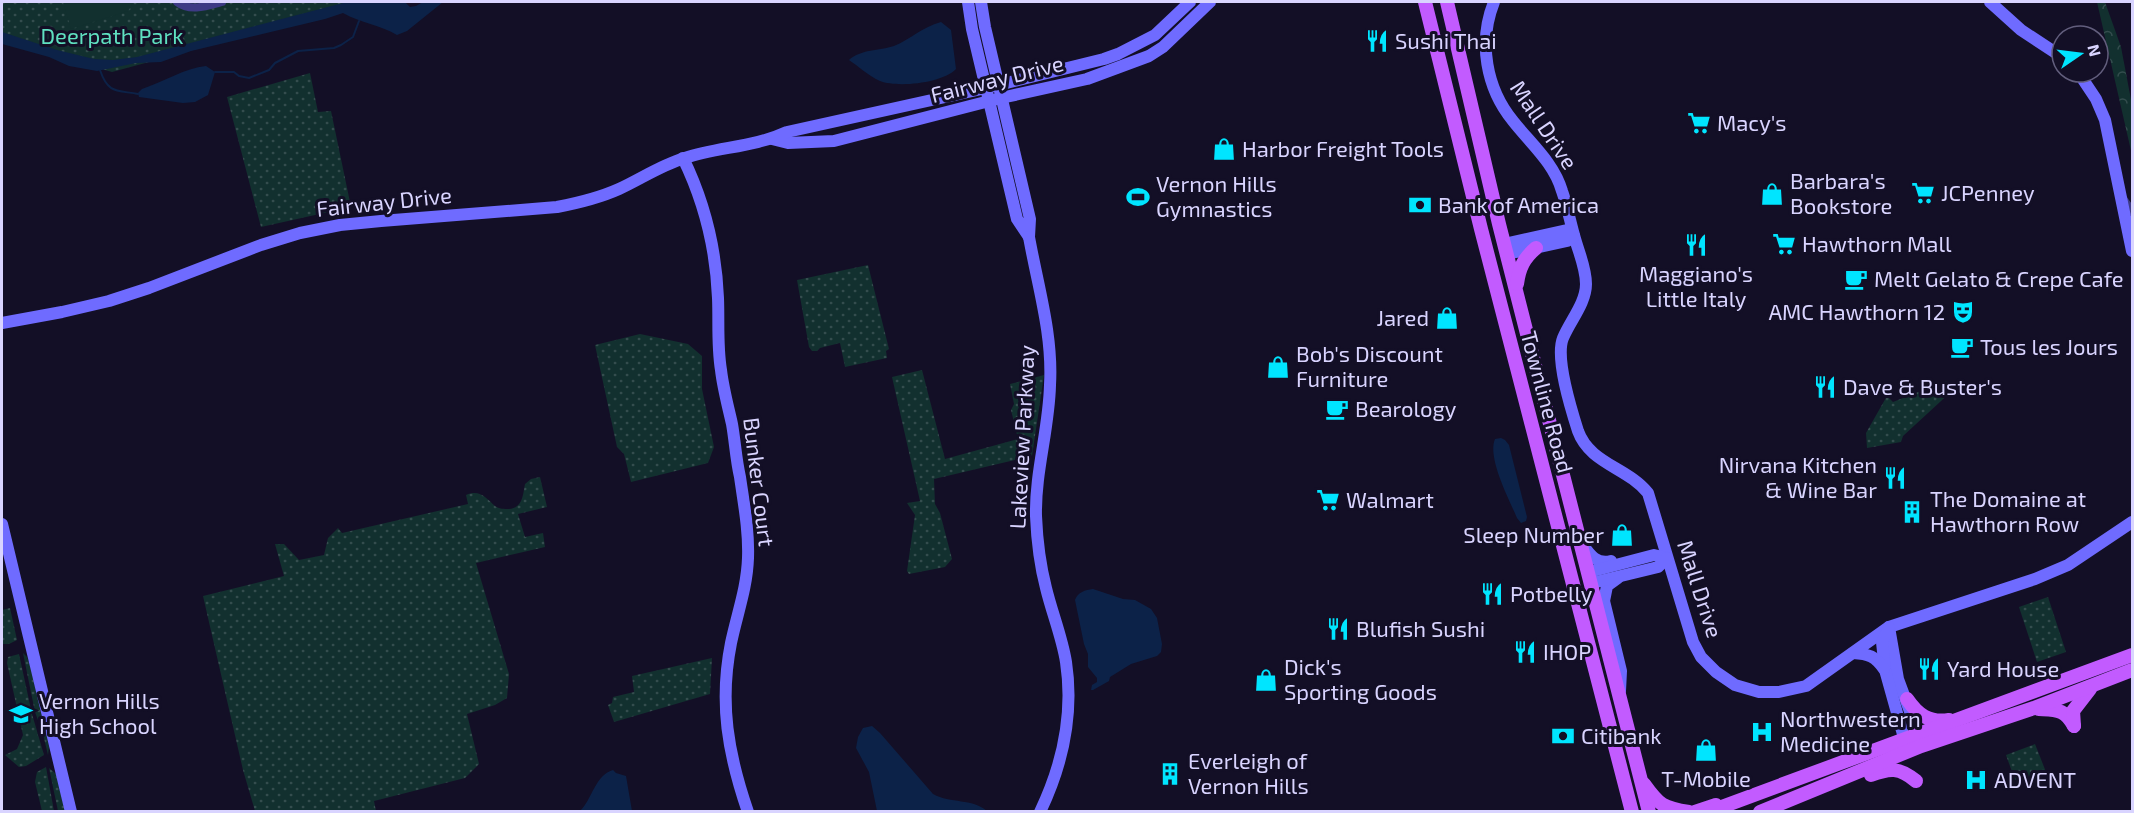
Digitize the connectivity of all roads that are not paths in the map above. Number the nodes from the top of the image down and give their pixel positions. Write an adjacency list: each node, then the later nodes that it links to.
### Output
1 (177, 2): 2 (street)
2 (222, 2)
3 (968, 2): 13 (street, Lakeview Parkway)
4 (981, 2): 13 (street, Lakeview Parkway)
5 (1190, 2): 13 (street, Fairway Drive)
6 (1210, 2): 14 (street, Fairway Drive)
7 (1425, 2): 52 (main road, Townline Road)
8 (1447, 2): 21 (main road, Townline Road)
9 (1494, 2): 19 (street, Mall Drive)
10 (1990, 2): 11 (street)
11 (2050, 49)
12 (2086, 84): 17 (street)
13 (992, 86): 14 (street, Lakeview Parkway); 15 (street, Fairway Drive)
14 (995, 100): 15 (street, Fairway Drive); 51 (street, Lakeview Parkway)
15 (772, 139): 16 (street, Fairway Drive)
16 (683, 158): 24 (street, Fairway Drive); 50 (street, Bunker Court)
17 (2121, 197): 18 (street); 22 (street)
18 (2133, 211)
19 (1574, 236): 20 (street); 21 (street); 29 (street, Mall Drive)
20 (1536, 248): 21 (street); 23 (main road)
21 (1505, 249): 23 (main road, Townline Road)
22 (2133, 251)
23 (1516, 292): 27 (main road, Townline Road)
24 (2, 322)
25 (2133, 522): 32 (street, Mall Drive)
26 (2, 524): 49 (street)
27 (1582, 544): 28 (street); 30 (main road, Townline Road)
28 (1644, 558): 29 (street); 30 (street)
29 (1667, 558): 31 (street); 33 (street, Mall Drive)
30 (1590, 578): 31 (street); 38 (main road, Townline Road)
31 (1618, 578): 38 (street)
32 (1889, 627): 33 (street, Mall Drive); 35 (street); 39 (street)
33 (1853, 653): 35 (street)
34 (2133, 655): 41 (main road)
35 (1885, 670): 42 (street)
36 (2133, 670): 37 (main road)
37 (2091, 687): 40 (main road); 40 (main road)
38 (1620, 695): 44 (main road, Townline Road)
39 (1907, 699): 41 (main road); 43 (street)
40 (2034, 708): 43 (main road)
41 (1963, 717): 43 (main road)
42 (1904, 738): 43 (main road); 47 (main road)
43 (1919, 739): 46 (main road)
44 (1641, 780): 53 (main road, Townline Road); 54 (main road)
45 (1916, 781): 46 (main road)
46 (1829, 782): 48 (main road)
47 (1775, 785): 55 (main road); 56 (main road)
48 (1801, 795): 57 (main road); 58 (main road)
49 (71, 812)
50 (748, 812)
51 (1040, 812)
52 (1632, 812)
53 (1649, 812)
54 (1689, 812)
55 (1695, 812)
56 (1708, 812)
57 (1760, 812)
58 (1784, 812)

